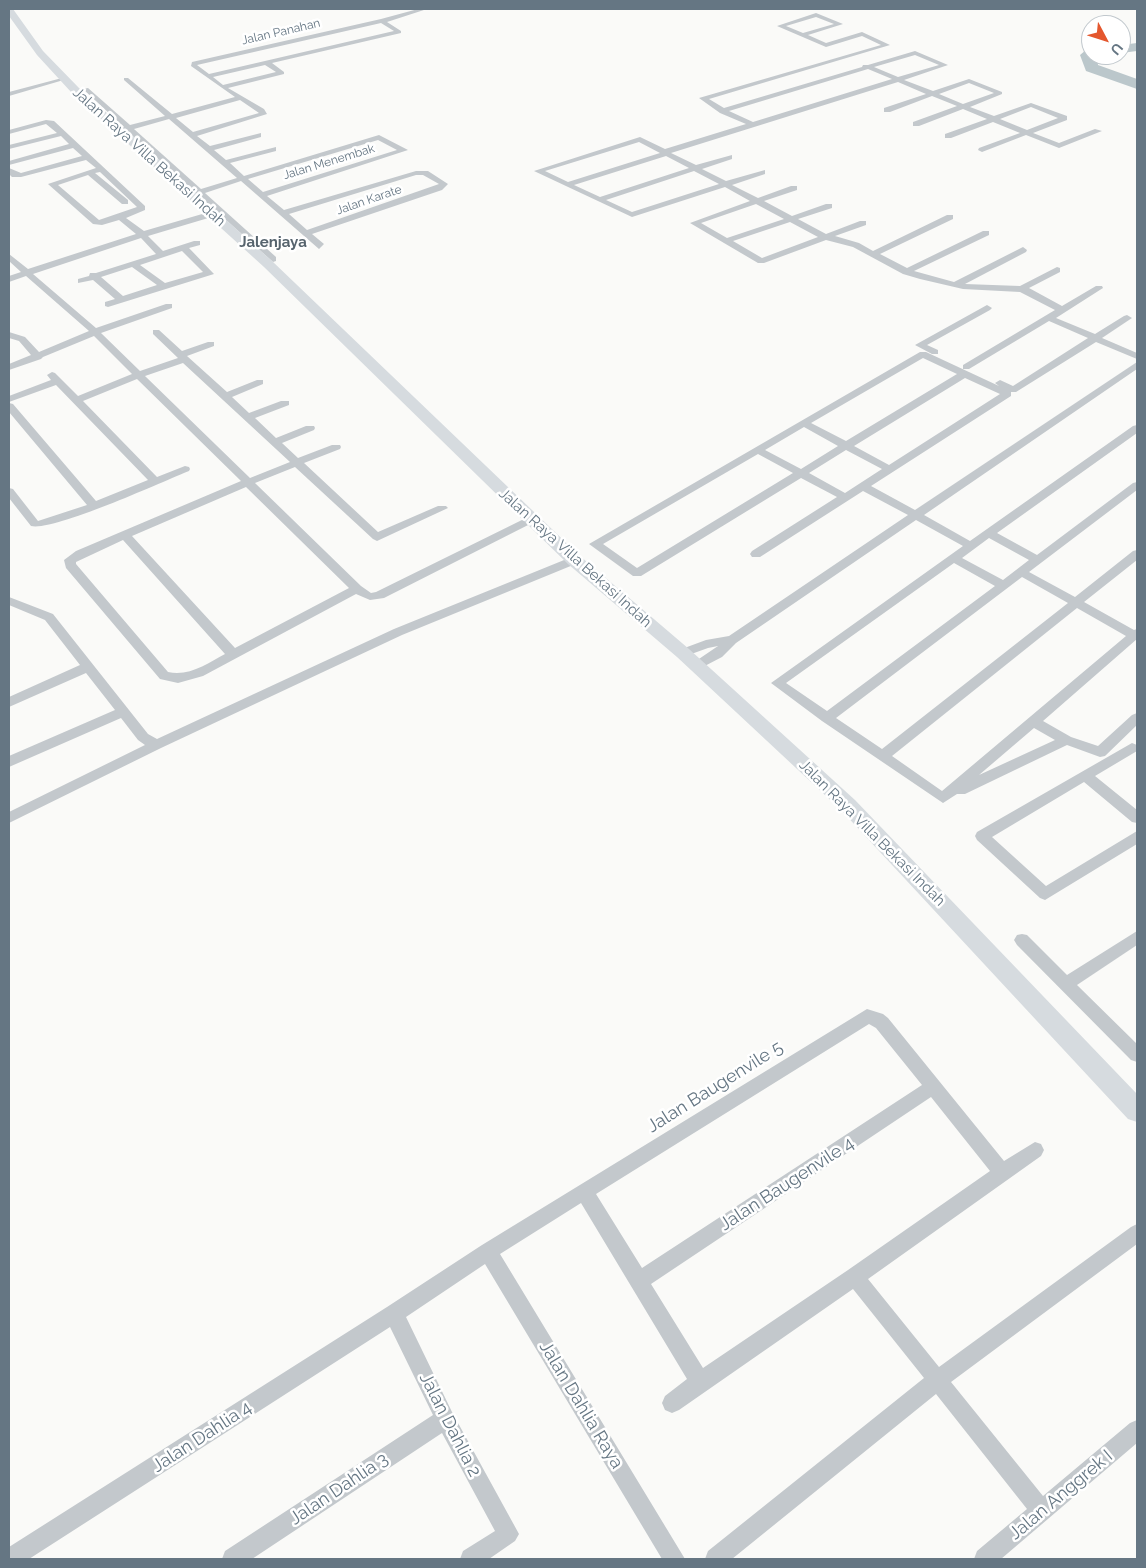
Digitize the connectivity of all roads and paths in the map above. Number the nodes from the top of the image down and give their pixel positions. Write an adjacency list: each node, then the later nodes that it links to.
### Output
1 (424, 9): 3 (street, Jalan Panahan)
2 (11, 16): 9 (main road, Jalan Raya Villa Bekasi Indah)
3 (382, 21): 6 (street); 8 (street, Jalan Panahan)
4 (803, 35): 4 (street); 5 (street)
5 (844, 57): 7 (street); 19 (street)
6 (266, 62): 8 (street); 12 (street)
7 (867, 67): 11 (street); 11 (street); 19 (street)
8 (207, 76): 12 (street)
9 (64, 79): 14 (street); 24 (main road, Jalan Raya Villa Bekasi Indah)
10 (126, 79): 20 (street)
11 (897, 80): 15 (street); 23 (street)
12 (222, 87): 16 (street)
13 (86, 88): 24 (street)
14 (9, 94)
15 (932, 94): 17 (street); 17 (street); 18 (street)
16 (241, 98): 20 (street); 29 (street)
17 (963, 107): 21 (street); 22 (street)
18 (887, 110)
19 (723, 111): 23 (street)
20 (172, 116): 24 (street); 29 (street)
21 (993, 119): 27 (street); 27 (street); 31 (street)
22 (916, 124)
23 (753, 125): 37 (street)
24 (124, 129): 51 (main road, Jalan Raya Villa Bekasi Indah)
25 (1098, 131): 27 (street)
26 (9, 132): 28 (street)
27 (1026, 133): 36 (street)
28 (62, 134): 32 (street); 33 (street)
29 (192, 135): 34 (street)
30 (258, 135): 34 (street)
31 (948, 136)
32 (74, 145): 38 (street); 40 (street)
33 (9, 147)
34 (208, 149): 41 (street)
35 (274, 149): 41 (street)
36 (982, 150)
37 (666, 153): 42 (street); 49 (street); 49 (street)
38 (87, 157): 43 (street); 44 (street)
39 (729, 157): 42 (street)
40 (9, 163)
41 (224, 163): 47 (street)
42 (696, 168): 48 (street); 54 (street)
43 (101, 169): 45 (street); 57 (street)
44 (9, 170)
45 (89, 172): 57 (street); 61 (street)
46 (762, 172): 48 (street)
47 (243, 180): 51 (street); 52 (street); 52 (street, Jalan Menembak)
48 (726, 184): 54 (street); 55 (street)
49 (567, 185): 54 (street)
50 (794, 188): 55 (street)
51 (194, 193): 59 (main road, Jalan Raya Villa Bekasi Indah); 77 (street)
52 (261, 195): 58 (street)
53 (333, 198): 58 (street); 60 (street); 60 (street, Jalan Karate)
54 (599, 200)
55 (757, 201): 63 (street); 69 (street)
56 (829, 206): 63 (street)
57 (136, 212): 61 (street)
58 (284, 213): 65 (street)
59 (212, 214): 67 (street); 135 (main road, Jalan Raya Villa Bekasi Indah)
60 (360, 215): 65 (street, Jalan Karate)
61 (120, 217): 67 (street)
62 (950, 217): 75 (street)
63 (791, 219): 68 (street); 69 (street)
64 (863, 223): 68 (street)
65 (306, 233): 71 (street)
66 (986, 233): 80 (street)
67 (142, 234): 74 (street); 81 (street)
68 (825, 237): 69 (street); 75 (street)
69 (726, 241)
70 (197, 243): 72 (street)
71 (319, 246)
72 (179, 248): 74 (street); 86 (street)
73 (1023, 250): 85 (street)
74 (161, 254): 78 (street)
75 (873, 254): 80 (street)
76 (9, 256): 81 (street)
77 (273, 259)
78 (132, 263): 82 (street); 86 (street)
79 (1057, 270): 88 (street)
80 (906, 272): 85 (street)
81 (27, 273): 83 (street); 96 (street)
82 (94, 275): 84 (street); 89 (street)
83 (9, 279)
84 (81, 280)
85 (954, 285): 88 (street)
86 (164, 286): 89 (street)
87 (1100, 288): 93 (street)
88 (1021, 289): 93 (street)
89 (121, 299): 90 (street)
90 (108, 304)
91 (169, 306): 96 (street)
92 (987, 308): 106 (street)
93 (1062, 310): 94 (street)
94 (1049, 318): 99 (street); 106 (street)
95 (1127, 318): 99 (street)
96 (95, 332): 101 (street); 107 (street)
97 (156, 332): 103 (street)
98 (9, 335): 101 (street)
99 (1095, 338): 102 (street); 106 (street)
100 (211, 344): 103 (street)
101 (38, 356): 105 (street)
102 (1137, 356)
103 (183, 357): 107 (street); 109 (street)
104 (1137, 365): 134 (street)
105 (9, 367)
106 (965, 371): 115 (street); 119 (street); 124 (street)
107 (138, 374): 111 (street); 127 (street)
108 (260, 382): 109 (street)
109 (226, 396): 114 (street)
110 (9, 398): 111 (street)
111 (76, 400): 126 (street)
112 (285, 403): 114 (street)
113 (9, 406): 132 (street)
114 (248, 417): 118 (street)
115 (804, 423): 119 (street); 121 (street)
116 (310, 428): 118 (street)
117 (1137, 428): 136 (street)
118 (275, 442): 122 (street)
119 (846, 446): 124 (street); 125 (street)
120 (336, 447): 122 (street)
121 (758, 450): 125 (street); 125 (street)
122 (296, 462): 127 (street); 133 (street)
123 (185, 469): 126 (street)
124 (889, 469): 128 (street)
125 (801, 473): 131 (street)
126 (155, 481): 132 (street)
127 (248, 482): 137 (street); 146 (street)
128 (867, 484): 131 (street); 134 (street)
129 (1137, 486): 143 (street)
130 (9, 492): 132 (street)
131 (845, 497): 139 (street)
132 (94, 506)
133 (442, 508)
134 (919, 513): 138 (street); 150 (street)
135 (530, 520): 142 (main road, Jalan Raya Villa Bekasi Indah); 146 (street)
136 (990, 533): 138 (street); 143 (street)
137 (125, 535): 152 (street); 152 (street)
138 (974, 544): 141 (street)
139 (756, 554)
140 (1137, 554): 148 (street)
141 (954, 558): 145 (street); 157 (street)
142 (574, 560): 151 (main road, Jalan Raya Villa Bekasi Indah); 162 (street)
143 (1038, 560): 144 (street)
144 (1021, 572): 145 (street); 148 (street)
145 (1003, 586): 157 (street)
146 (358, 589): 152 (street)
147 (9, 601): 154 (street)
148 (1076, 603): 149 (street); 164 (street)
149 (1136, 634): 159 (street)
150 (732, 640): 151 (street); 153 (street)
151 (683, 653): 153 (main road, Jalan Raya Villa Bekasi Indah)
152 (233, 654)
153 (697, 666): 176 (main road, Jalan Raya Villa Bekasi Indah)
154 (88, 667): 155 (street); 156 (street)
155 (9, 702)
156 (124, 712): 162 (street); 165 (street)
157 (827, 718): 164 (street)
158 (1137, 718): 160 (street)
159 (1033, 721): 161 (street); 167 (street)
160 (1122, 733): 161 (street); 163 (street)
161 (1066, 740): 167 (street)
162 (156, 745): 168 (street)
163 (1135, 746): 166 (street)
164 (883, 756): 167 (street)
165 (9, 762)
166 (1086, 776): 169 (street); 170 (street)
167 (943, 798)
168 (9, 818)
169 (1137, 818)
170 (1137, 837)
171 (1137, 937): 173 (street)
172 (1022, 940): 173 (street)
173 (1066, 984): 174 (street)
174 (1136, 1050)
175 (934, 1086): 178 (street); 179 (street, Jalan Baugenvile 5); 183 (street, Jalan Baugenvile 4)
176 (1137, 1111)
177 (1035, 1150): 178 (street)
178 (1002, 1172): 182 (street)
179 (584, 1191): 181 (street, Jalan Baugenvile 5); 183 (street)
180 (1137, 1233): 185 (street)
181 (488, 1250): 184 (street, Jalan Dahlia 4); 194 (street, Jalan Dahlia Raya)
182 (854, 1277): 185 (street); 186 (street)
183 (639, 1281): 186 (street)
184 (394, 1314): 188 (street, Jalan Dahlia 2); 191 (street, Jalan Dahlia 4)
185 (937, 1380): 190 (street); 195 (street)
186 (700, 1382): 187 (street)
187 (672, 1403)
188 (445, 1419): 192 (street, Jalan Dahlia 3); 193 (street, Jalan Dahlia 2)
189 (1137, 1430): 190 (street, Jalan Anggrek I)
190 (1042, 1511): 196 (street, Jalan Anggrek I)
191 (10, 1559)
192 (233, 1559)
193 (471, 1559)
194 (674, 1559)
195 (716, 1559)
196 (985, 1559)

